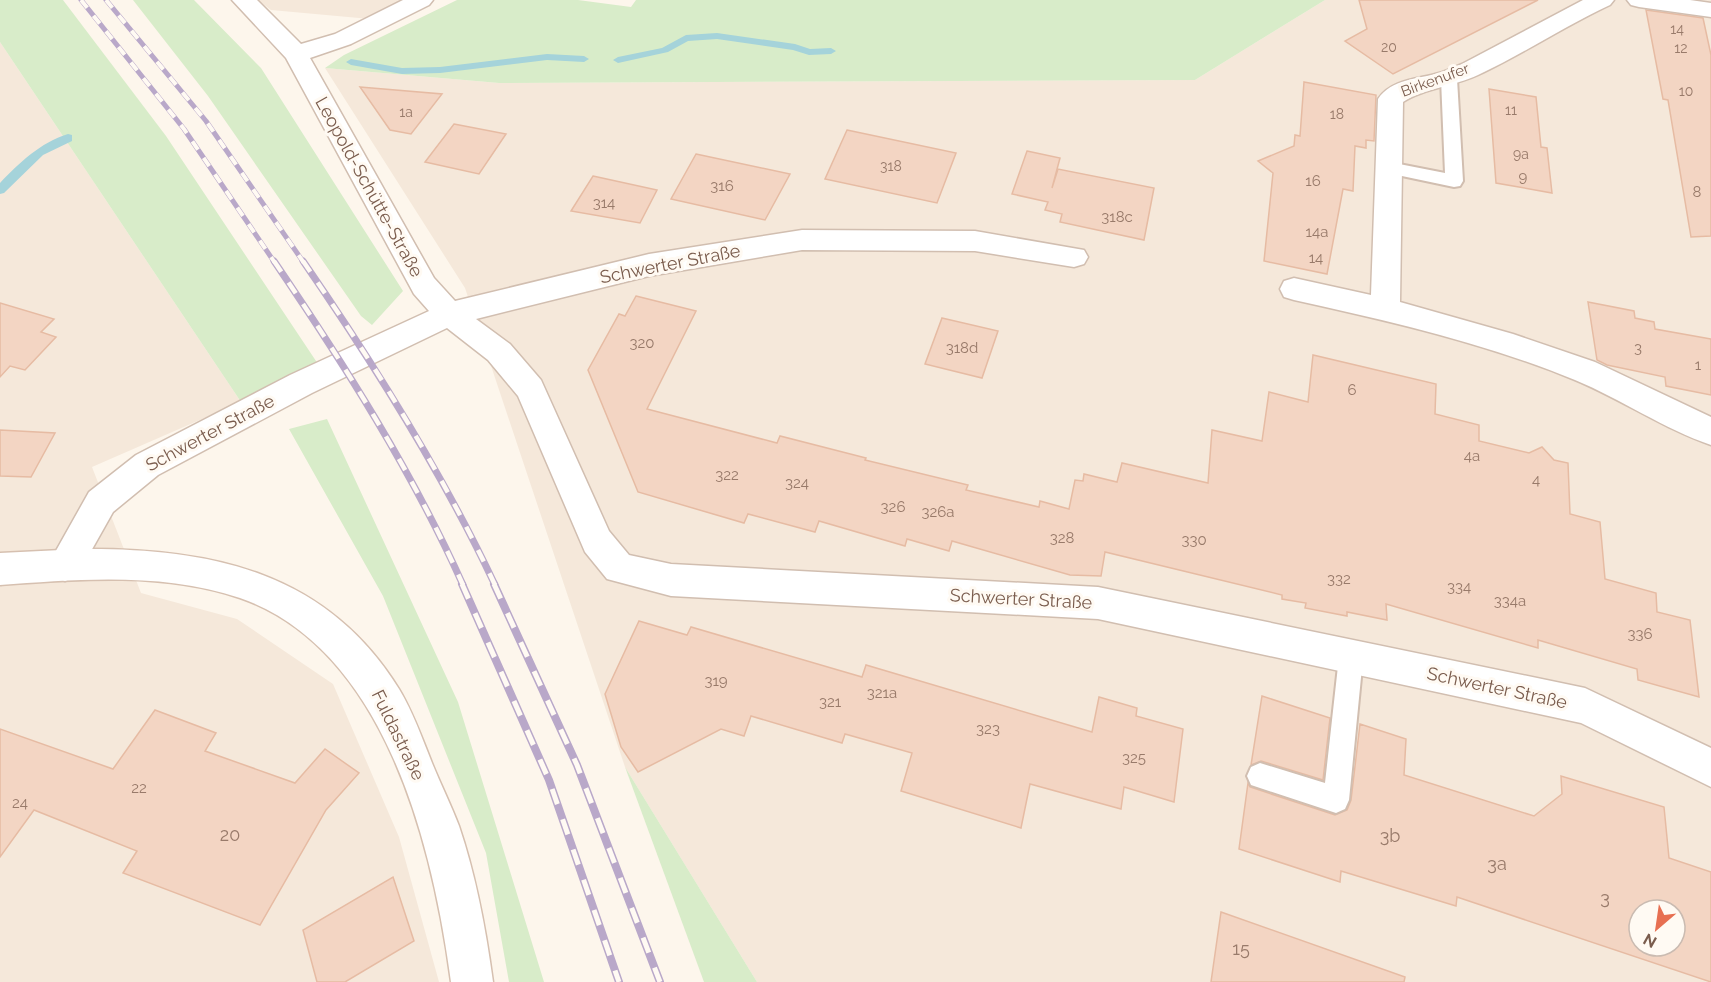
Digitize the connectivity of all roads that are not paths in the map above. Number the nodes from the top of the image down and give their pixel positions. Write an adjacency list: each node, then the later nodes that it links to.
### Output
1 (244, 0): 6 (street, Leopold-Schütte-Straße)
2 (421, 0): 6 (street)
3 (1602, 0): 7 (street, Birkenufer)
4 (1640, 0): 5 (street)
5 (1711, 10)
6 (296, 54): 12 (street, Leopold-Schütte-Straße)
7 (1449, 79): 8 (street, Birkenufer); 8 (lane)
8 (1389, 168): 11 (street, Birkenufer)
9 (1074, 257): 12 (street, Schwerter Straße)
10 (1294, 289): 11 (street)
11 (1385, 308): 13 (street)
12 (449, 314): 14 (street, Schwerter Straße); 16 (street, Schwerter Straße)
13 (1711, 432)
14 (65, 565): 15 (street); 19 (street, Fuldastraße)
15 (0, 569)
16 (1351, 657): 17 (street, Schwerter Straße); 18 (lane)
17 (1711, 768)
18 (1260, 776)
19 (472, 982)

